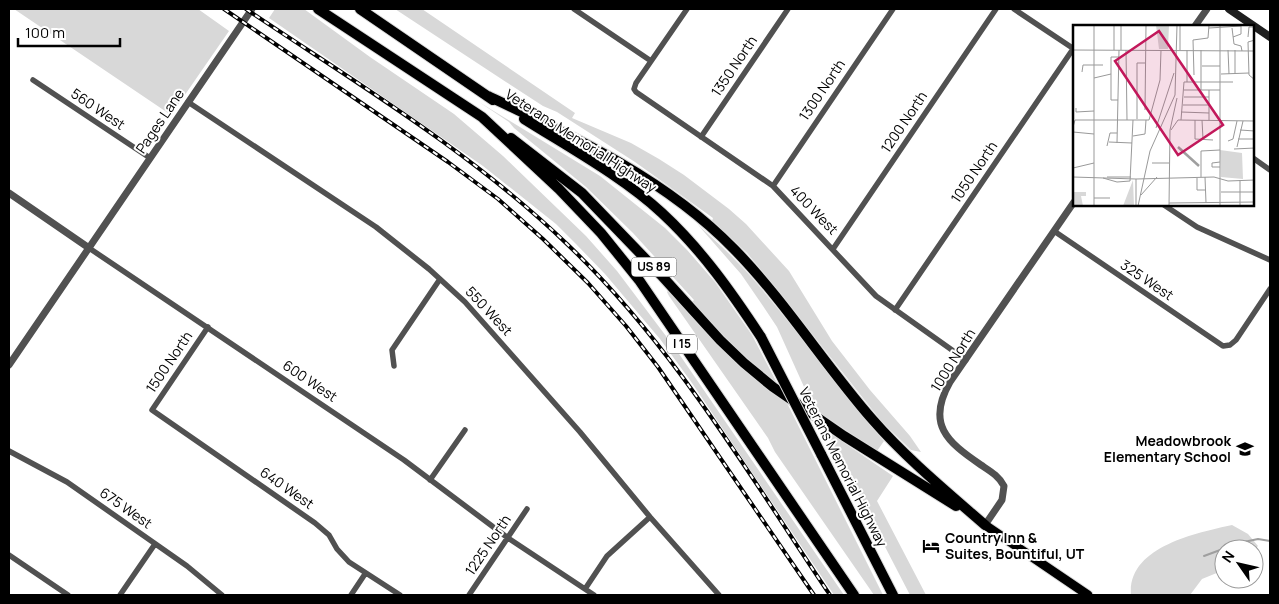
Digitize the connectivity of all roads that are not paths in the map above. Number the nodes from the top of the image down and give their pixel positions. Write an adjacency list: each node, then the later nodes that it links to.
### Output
1 (252, 9): 22 (street, Pages Lane)
2 (318, 9): 23 (highway, I 15)
3 (360, 9): 21 (highway, Veterans Memorial Highway)
4 (574, 9): 12 (street)
5 (686, 9): 19 (street)
6 (788, 9): 24 (street, 1350 North)
7 (893, 9): 28 (street, 1300 North)
8 (996, 9): 34 (street, 1200 North)
9 (1014, 9): 17 (street)
10 (1207, 9): 13 (street)
11 (1229, 9): 14 (main road)
12 (584, 12): 19 (street)
13 (1196, 25)
14 (1252, 25)
15 (1254, 26): 16 (main road)
16 (1270, 37)
17 (1073, 48)
18 (1073, 50): 38 (street, 1050 North)
19 (651, 61): 24 (street, 400 West)
20 (33, 80): 25 (street, 560 West)
21 (488, 96): 49 (highway, US 89); 64 (highway, Veterans Memorial Highway, bridge)
22 (188, 102): 25 (street, Pages Lane); 36 (street, 550 West)
23 (482, 117): 49 (highway, US 89); 63 (highway, I 15)
24 (701, 137): 28 (street, 400 West)
25 (150, 158): 33 (street, Pages Lane)
26 (1254, 159): 27 (street)
27 (1270, 170)
28 (773, 186): 34 (street, 400 West)
29 (9, 193): 33 (street, 600 West)
30 (1073, 204): 32 (street, 1000 North)
31 (1174, 208): 35 (street)
32 (1054, 232): 37 (street, 325 West); 40 (street, 1000 North)
33 (88, 248): 39 (street, 600 West); 41 (street, Pages Lane)
34 (833, 249): 38 (street, 400 West)
35 (1270, 260)
36 (440, 279): 42 (street); 48 (street, 550 West)
37 (1270, 289)
38 (895, 310): 40 (street, 400 West)
39 (208, 327): 43 (street, 1500 North); 46 (street, 600 West)
40 (966, 360): 49 (street, 1000 North)
41 (9, 365)
42 (394, 366)
43 (152, 410): 53 (street, 640 West)
44 (465, 430): 46 (street)
45 (9, 451): 51 (street, 675 West)
46 (430, 480): 50 (street, 600 West)
47 (527, 509): 50 (street, 1225 North)
48 (650, 517): 54 (street); 62 (street, 550 West)
49 (985, 525): 65 (main road, US 89)
50 (508, 538): 54 (street, 600 West); 60 (street, 1225 North)
51 (155, 544): 56 (street); 57 (street, 675 West)
52 (9, 555): 55 (street)
53 (365, 574): 58 (street); 59 (street, 640 West)
54 (585, 589): 61 (street, 600 West)
55 (68, 595)
56 (120, 595)
57 (222, 595)
58 (351, 595)
59 (400, 595)
60 (469, 595)
61 (594, 595)
62 (719, 595)
63 (854, 595)
64 (893, 595)
65 (1088, 595)

